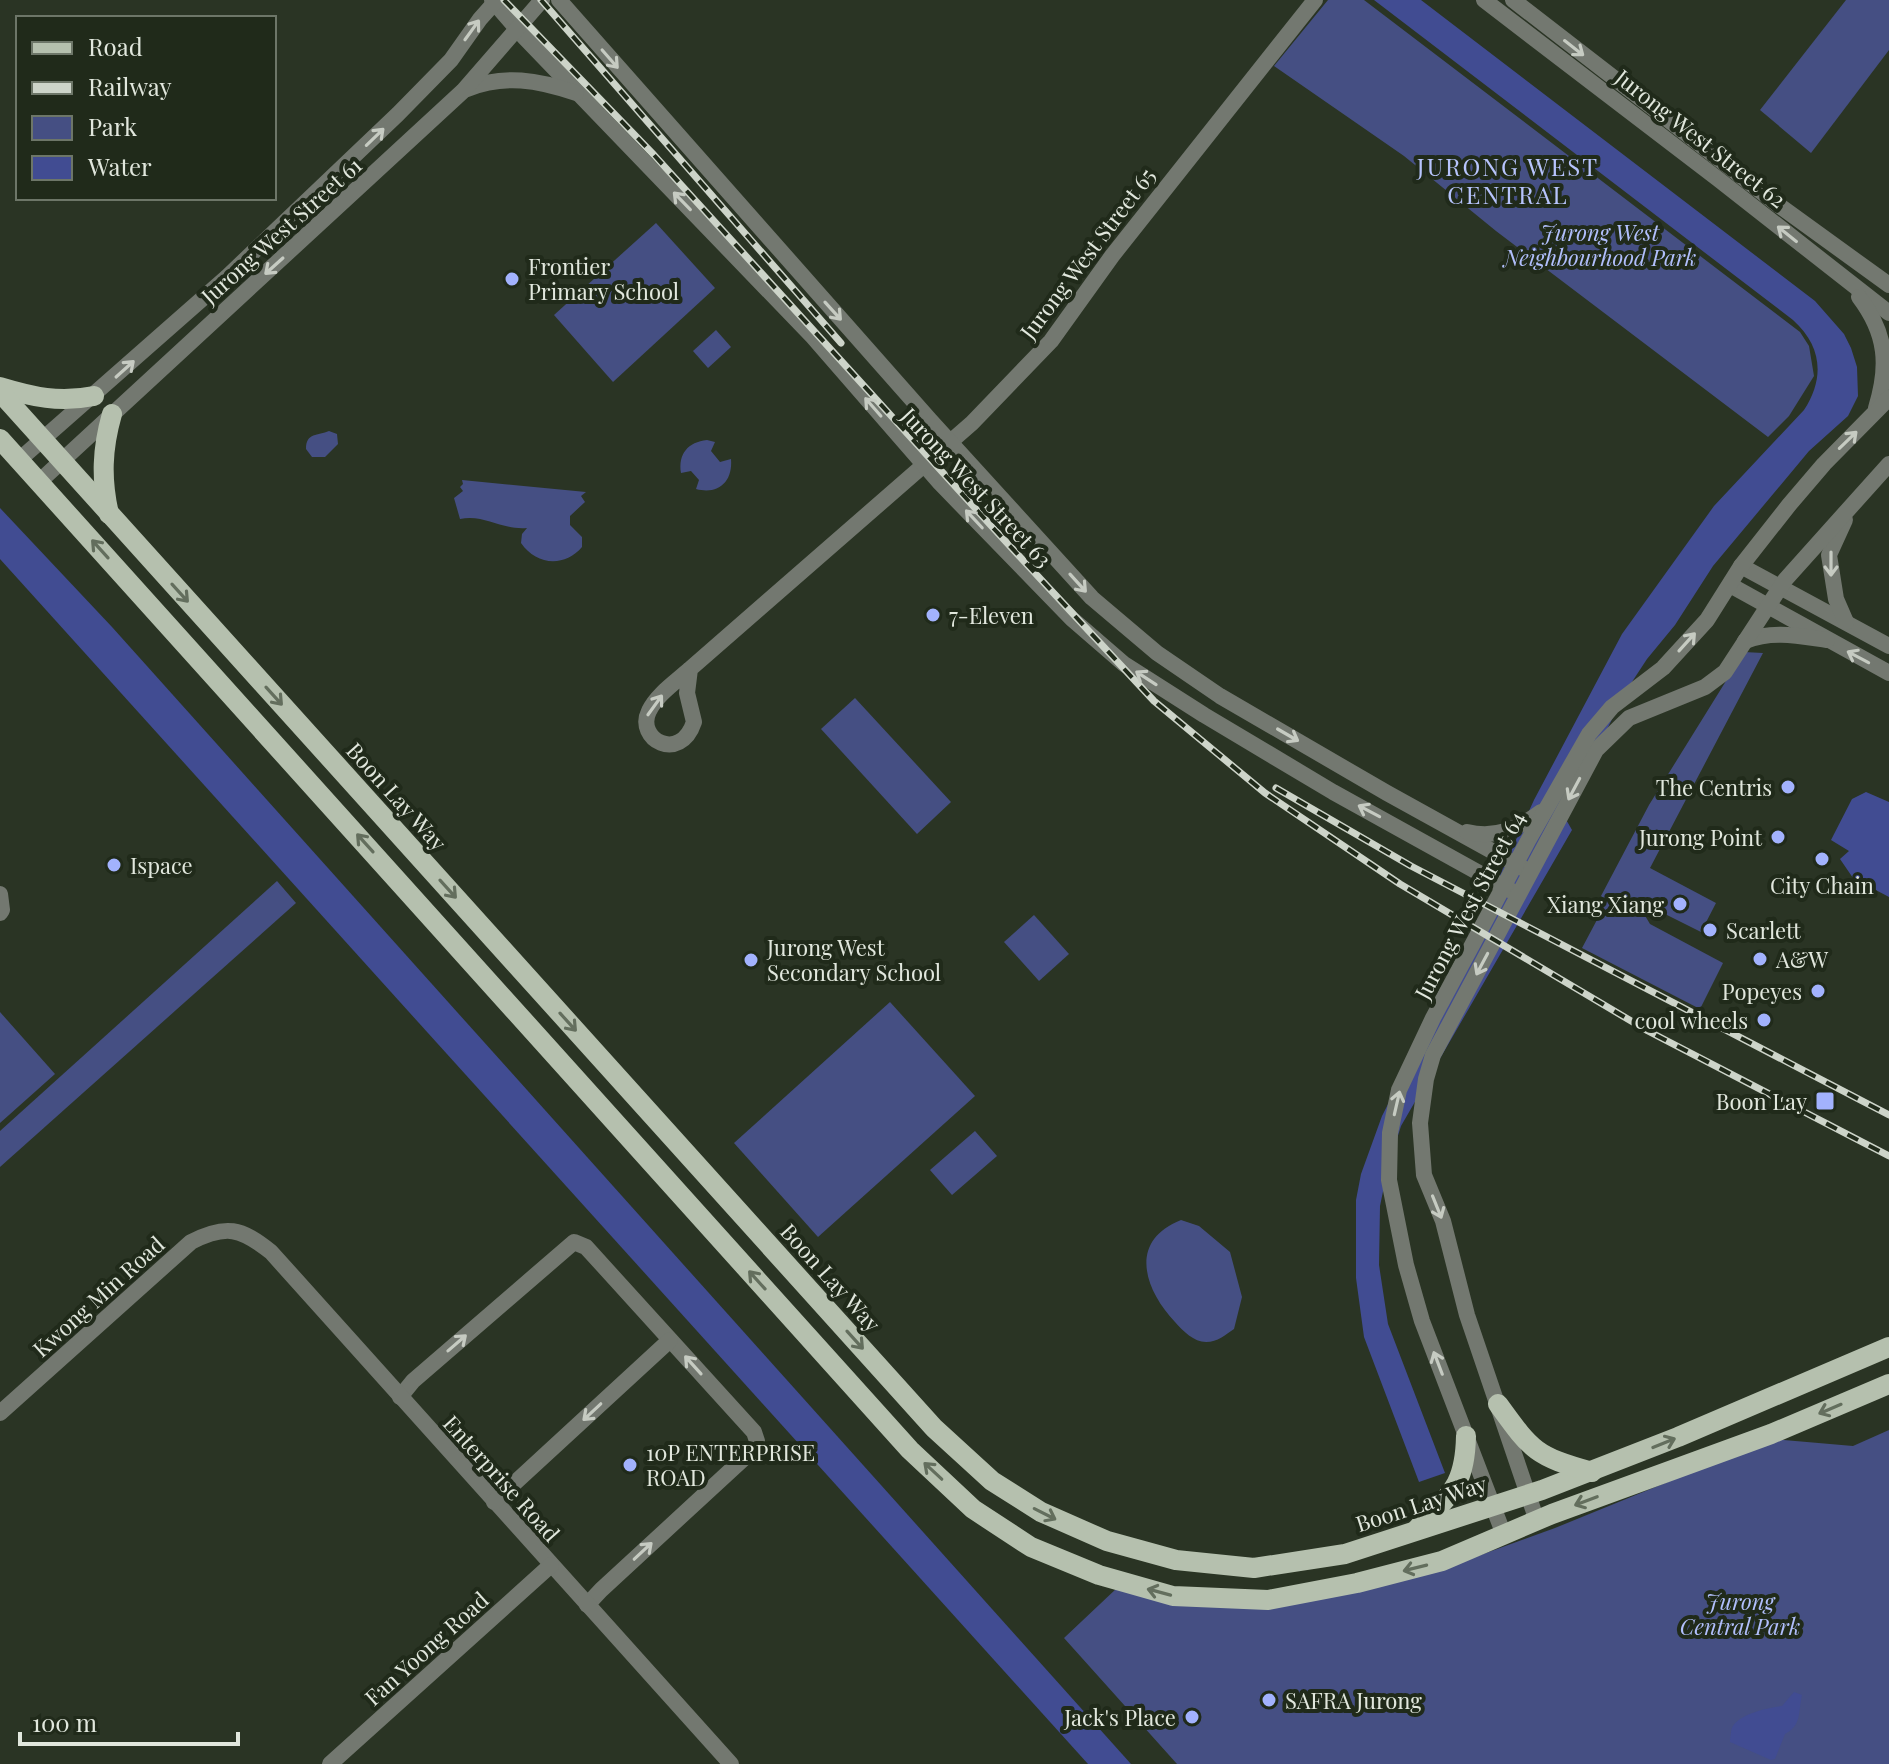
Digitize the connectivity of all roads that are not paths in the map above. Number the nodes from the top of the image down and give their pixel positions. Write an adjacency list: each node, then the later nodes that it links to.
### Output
1 (542, 0): 7 (street, Jurong West Street 61)
2 (559, 0): 20 (street, Jurong West Street 63, one-way to 20)
3 (1315, 0): 20 (street, Jurong West Street 65)
4 (1484, 0): 10 (street, Jurong West Street 62, one-way to 4)
5 (1513, 0): 11 (street, Jurong West Street 62, one-way to 11)
6 (495, 1): 7 (street, Jurong West Street 63); 14 (street, Jurong West Street 61, one-way to 6)
7 (519, 29): 8 (street, Jurong West Street 61); 9 (street, Jurong West Street 63)
8 (463, 91): 9 (street); 16 (street, Jurong West Street 61, one-way to 16)
9 (581, 95): 24 (street, Jurong West Street 63, one-way to 9)
10 (1848, 283): 12 (street, Jurong West Street 62); 17 (street)
11 (1889, 285)
12 (1889, 313)
13 (0, 389): 14 (main road); 19 (main road, Boon Lay Way)
14 (94, 396): 19 (street, Jurong West Street 61)
15 (1889, 398): 17 (street, Jurong West Street 64)
16 (112, 414): 22 (street, Jurong West Street 61); 27 (main road)
17 (1872, 416): 28 (street, Jurong West Street 64, one-way to 17)
18 (0, 439): 21 (main road)
19 (42, 439): 21 (street, Jurong West Street 61); 22 (main road, Boon Lay Way)
20 (951, 442): 24 (street, Jurong West Street 65); 39 (street, Jurong West Street 63, one-way to 39)
21 (19, 460): 25 (main road)
22 (62, 461): 25 (street, Jurong West Street 61); 27 (main road, Boon Lay Way)
23 (1889, 464): 26 (street, Jurong West Street 64)
24 (925, 466): 36 (street, Jurong West Street 65); 41 (street, Jurong West Street 63, one-way to 24)
25 (39, 482): 58 (main road, one-way to 25)
26 (1850, 507): 30 (street, Jurong West Street 64); 32 (street, one-way to 32)
27 (109, 514): 57 (main road, Boon Lay Way, one-way to 57)
28 (1741, 566): 29 (street, Jurong West Street 64); 30 (street)
29 (1730, 585): 31 (street); 38 (street, Jurong West Street 64, one-way to 29)
30 (1781, 587): 31 (street, Jurong West Street 64); 32 (street)
31 (1768, 607): 33 (street); 34 (street, Jurong West Street 64)
32 (1846, 622): 35 (street)
33 (1827, 640): 34 (street); 37 (street, one-way to 33)
34 (1745, 641): 40 (street, Jurong West Street 64, one-way to 40)
35 (1889, 646)
36 (690, 669)
37 (1889, 673)
38 (1545, 809): 39 (street); 40 (street, Jurong West Street 64)
39 (1446, 827): 40 (street, Jurong West Street 63)
40 (1523, 868): 41 (street, Jurong West Street 64)
41 (1510, 890): 49 (street, Jurong West Street 64, one-way to 49); 51 (street, Jurong West Street 64, one-way to 41)
42 (0, 894): 43 (street)
43 (0, 913)
44 (235, 1230): 48 (street, Enterprise Road); 50 (street, Kwong Min Road)
45 (670, 1340): 48 (street, one-way to 45); 54 (street, one-way to 54); 60 (street, one-way to 45)
46 (1889, 1347): 52 (main road, Boon Lay Way, one-way to 46)
47 (1889, 1384): 56 (main road, one-way to 56)
48 (400, 1397): 54 (street, Enterprise Road)
49 (1498, 1404): 52 (main road); 53 (street, Jurong West Street 64)
50 (0, 1413)
51 (1466, 1436): 55 (street, Jurong West Street 64); 57 (main road)
52 (1592, 1472): 53 (main road, Boon Lay Way)
53 (1528, 1494): 55 (main road, Boon Lay Way); 56 (street, Jurong West Street 64)
54 (494, 1502): 59 (street, Enterprise Road)
55 (1491, 1505): 57 (main road, Boon Lay Way); 58 (street, Jurong West Street 64)
56 (1537, 1521): 58 (main road)
57 (1414, 1531)
58 (1504, 1535)
59 (551, 1565): 60 (street, Enterprise Road); 61 (street, Fan Yoong Road)
60 (587, 1605): 62 (street, Enterprise Road)
61 (330, 1764)
62 (731, 1764)

